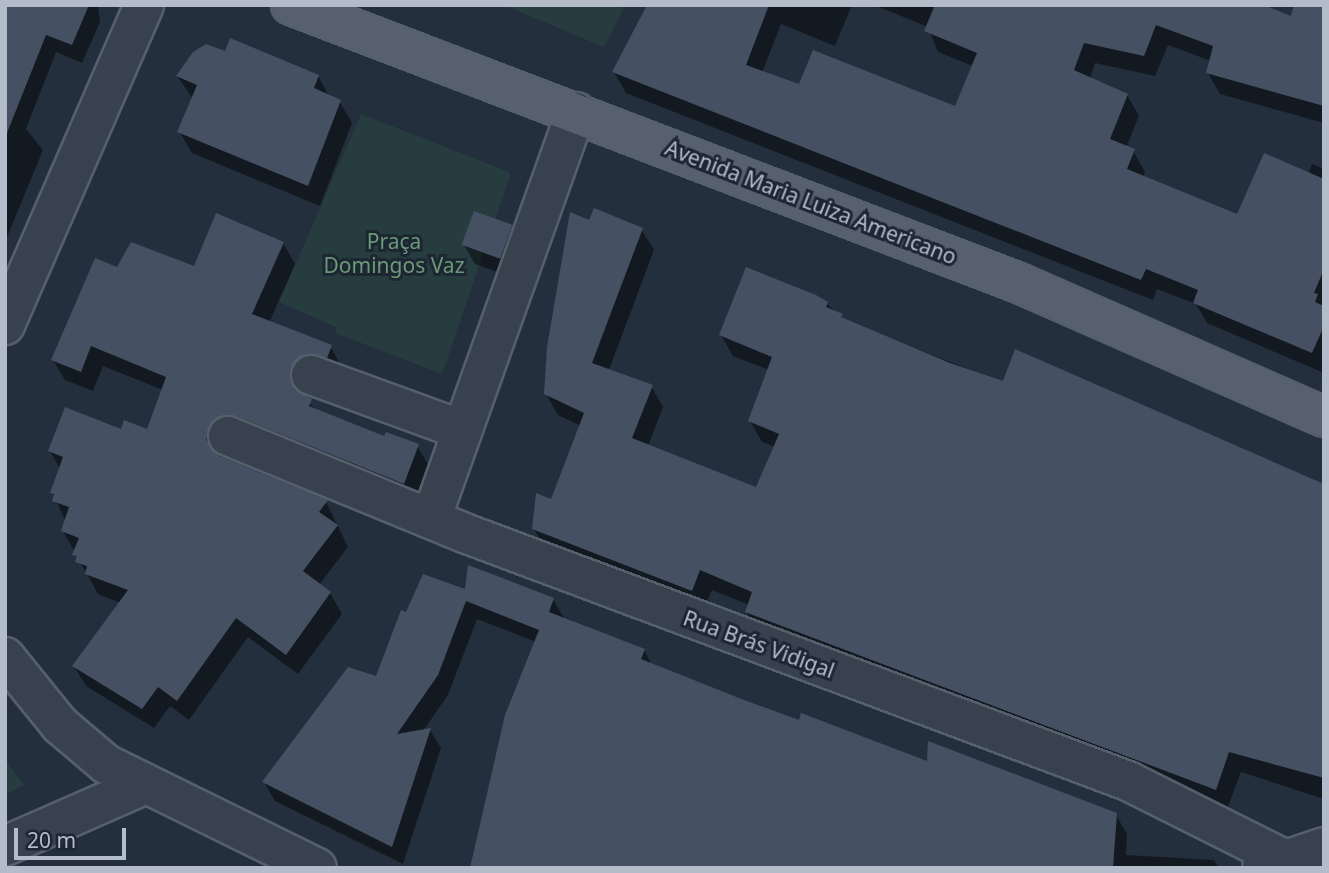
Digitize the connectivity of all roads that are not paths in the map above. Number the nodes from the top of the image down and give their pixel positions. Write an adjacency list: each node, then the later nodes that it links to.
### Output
1 (144, 5): 4 (street)
2 (291, 5): 3 (main road, Avenida Maria Luiza Americano)
3 (576, 112): 6 (main road, Avenida Maria Luiza Americano); 7 (street)
4 (5, 325)
5 (311, 375): 7 (street)
6 (1324, 417)
7 (462, 430): 9 (street)
8 (228, 436): 9 (street, Rua Brás Vidigal)
9 (431, 519): 15 (street, Rua Brás Vidigal)
10 (5, 657): 11 (street)
11 (144, 785): 12 (street); 14 (street)
12 (5, 846)
13 (1324, 847): 15 (street)
14 (260, 855): 16 (street)
15 (1274, 864)
16 (317, 868)

